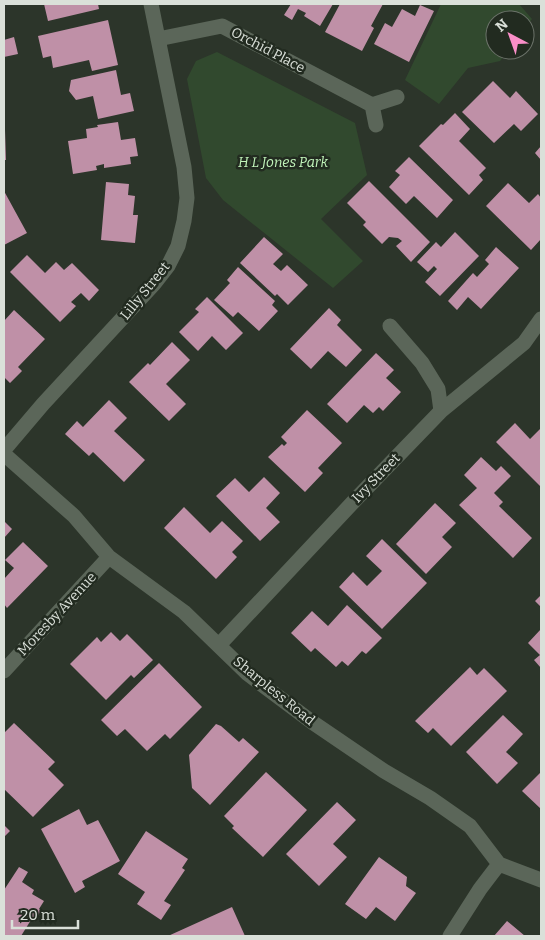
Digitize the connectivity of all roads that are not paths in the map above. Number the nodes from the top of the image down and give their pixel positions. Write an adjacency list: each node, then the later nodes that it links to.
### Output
1 (151, 4): 2 (street, Lilly Street)
2 (158, 40): 4 (street, Orchid Place); 9 (street, Lilly Street)
3 (397, 97): 4 (street)
4 (372, 105): 5 (street)
5 (376, 125)
6 (541, 319): 8 (street, Ivy Street)
7 (390, 326): 8 (street)
8 (441, 411): 11 (street, Ivy Street)
9 (4, 452): 10 (street, Sharpless Road)
10 (109, 557): 11 (street, Sharpless Road); 12 (street, Moresby Avenue)
11 (219, 645): 13 (street, Sharpless Road)
12 (4, 671)
13 (499, 864): 14 (street); 15 (street)
14 (541, 880)
15 (450, 936)

